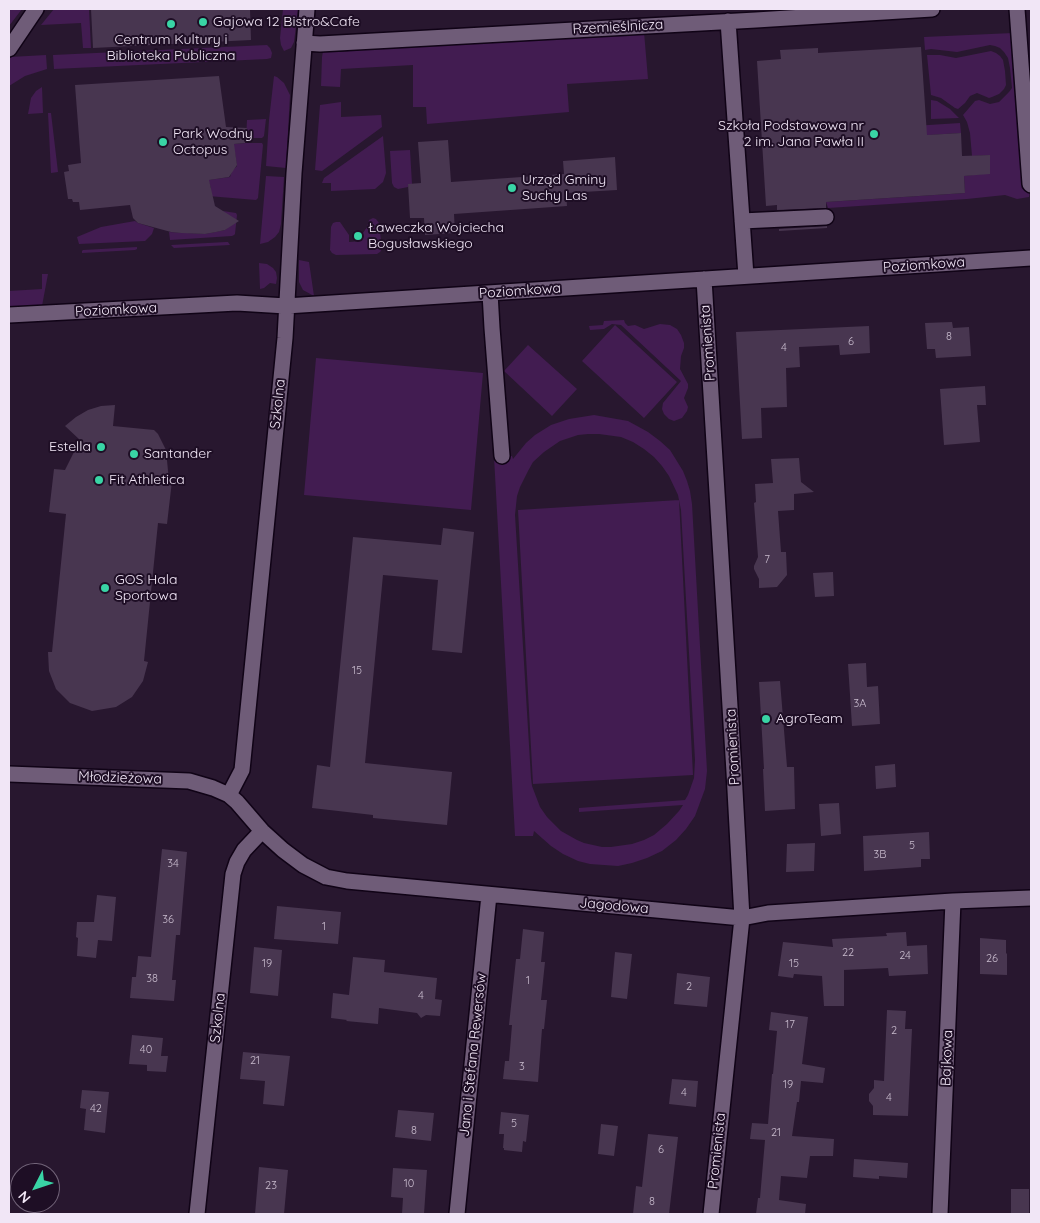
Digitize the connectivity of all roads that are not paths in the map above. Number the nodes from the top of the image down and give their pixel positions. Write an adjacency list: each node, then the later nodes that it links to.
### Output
1 (36, 9): 7 (street)
2 (307, 9): 6 (street, Szkolna)
3 (932, 9): 5 (street, Rzemieślnicza)
4 (1017, 9): 8 (street)
5 (728, 21): 6 (street, Rzemieślnicza); 10 (street)
6 (304, 43): 15 (street, Szkolna)
7 (9, 48)
8 (1031, 185)
9 (826, 217): 10 (street)
10 (742, 221): 12 (street)
11 (1031, 258): 12 (street, Poziomkowa)
12 (746, 276): 13 (street, Poziomkowa)
13 (704, 279): 14 (street, Poziomkowa); 24 (street, Promienista)
14 (490, 293): 15 (street, Poziomkowa); 17 (street)
15 (286, 306): 16 (street, Poziomkowa); 19 (street, Szkolna)
16 (9, 315)
17 (502, 456)
18 (9, 774): 19 (street, Młodzieżowa)
19 (229, 795): 20 (street, Jagodowa)
20 (262, 831): 21 (street, Jagodowa); 25 (street, Szkolna)
21 (489, 895): 24 (street, Jagodowa); 26 (street, Jana i Stefana Rewersów)
22 (1031, 898): 23 (street, Jagodowa)
23 (953, 901): 24 (street, Jagodowa); 28 (street, Bajkowa)
24 (742, 918): 27 (street, Promienista)
25 (197, 1214)
26 (457, 1214)
27 (711, 1214)
28 (940, 1214)

